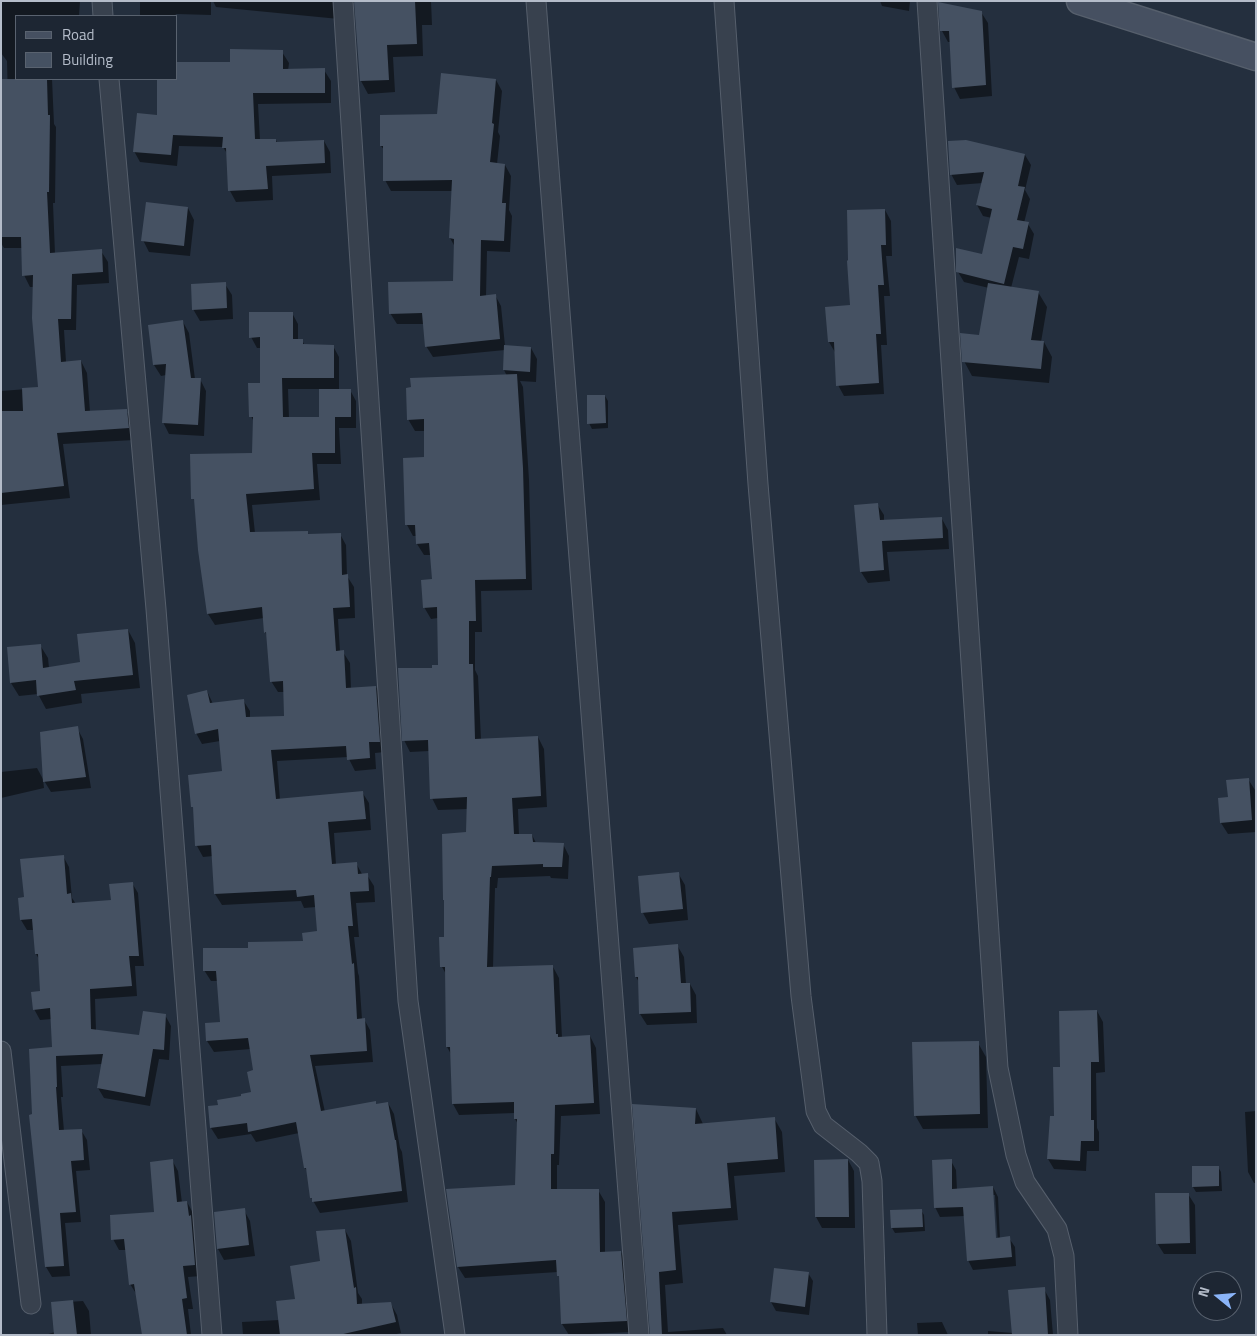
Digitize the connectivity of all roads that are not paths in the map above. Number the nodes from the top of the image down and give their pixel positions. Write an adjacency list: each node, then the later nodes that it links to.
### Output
1 (102, 1): 7 (street)
2 (343, 1): 13 (street)
3 (536, 1): 14 (street)
4 (724, 1): 15 (street)
5 (927, 1): 16 (street)
6 (1080, 1): 8 (street)
7 (103, 15)
8 (1256, 58)
9 (109, 80): 12 (street)
10 (1, 1050): 11 (street)
11 (31, 1304)
12 (212, 1335)
13 (455, 1335)
14 (639, 1335)
15 (877, 1335)
16 (1068, 1335)

